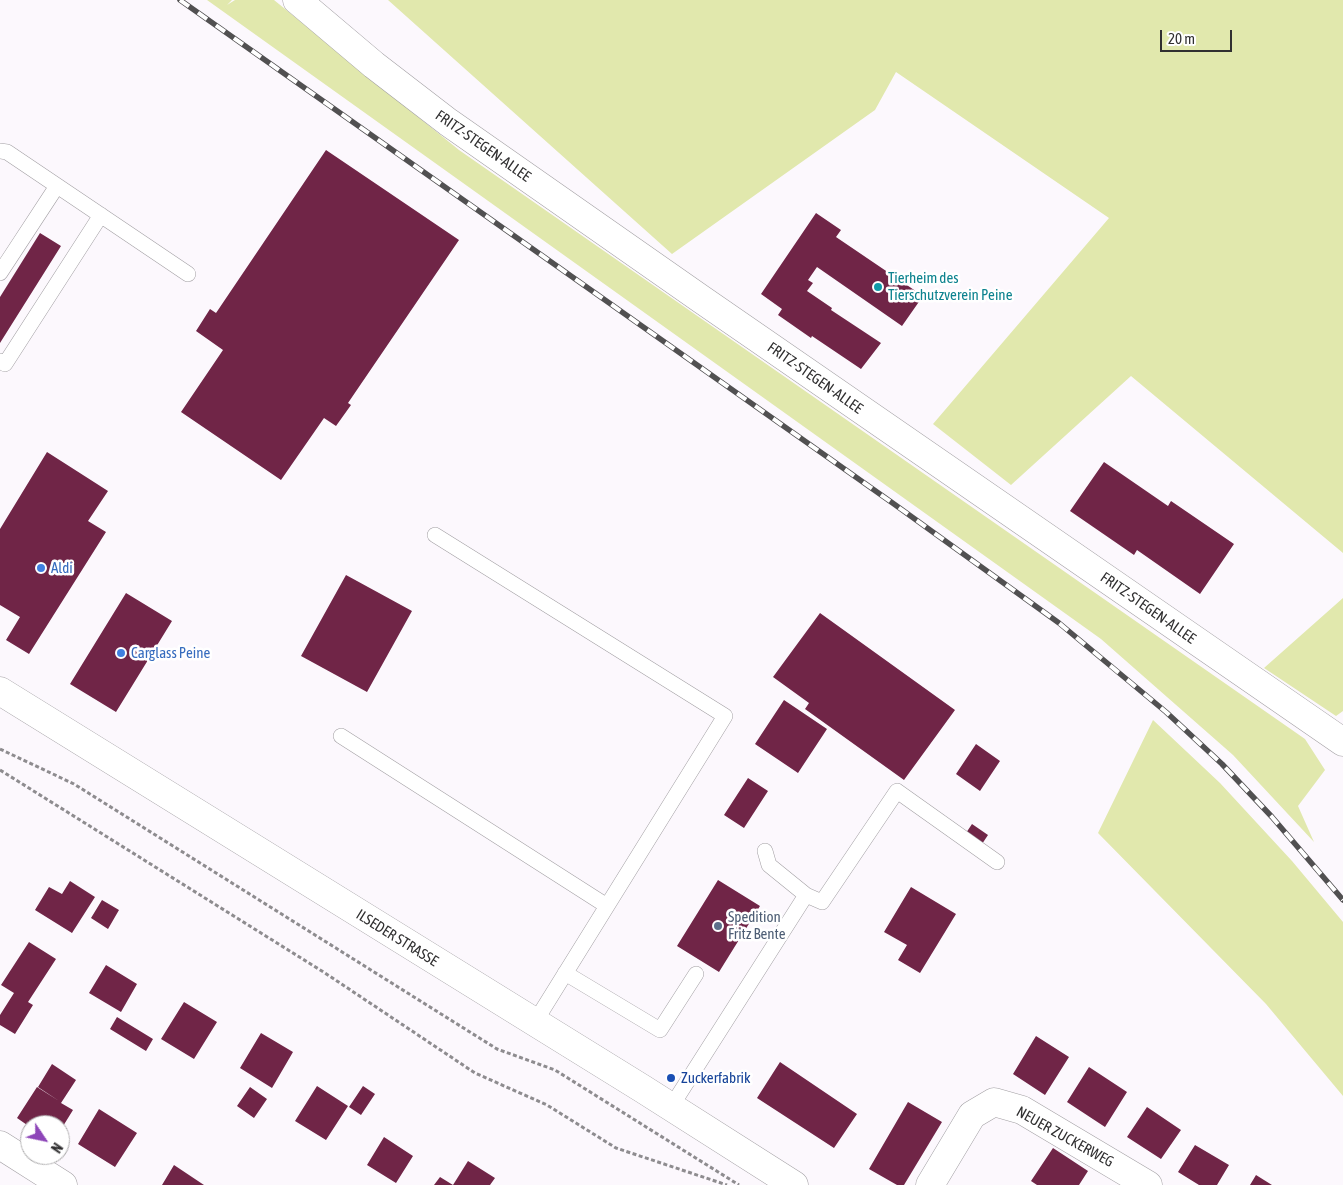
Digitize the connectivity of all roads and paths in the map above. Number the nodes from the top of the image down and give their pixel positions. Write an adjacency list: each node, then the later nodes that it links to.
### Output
1 (297, 0): 11 (street, FRITZ-STEGEN-ALLEE)
2 (0, 151): 3 (lane)
3 (57, 186): 4 (lane); 5 (lane)
4 (101, 215): 6 (lane); 7 (lane)
5 (0, 273)
6 (188, 274)
7 (0, 361)
8 (435, 535): 17 (lane)
9 (0, 691): 20 (street, ILSEDER STRASSE)
10 (341, 736): 17 (lane)
11 (1343, 742)
12 (0, 749): 25 (path)
13 (0, 770): 24 (path)
14 (765, 852): 16 (lane)
15 (997, 862): 16 (lane)
16 (806, 895): 21 (lane)
17 (607, 906): 18 (lane)
18 (565, 973): 19 (lane); 20 (lane)
19 (696, 974)
20 (535, 1022): 21 (street, ILSEDER STRASSE)
21 (671, 1107): 26 (street, ILSEDER STRASSE)
22 (3, 1153): 23 (street)
23 (63, 1185)
24 (727, 1185)
25 (739, 1185)
26 (794, 1185)
27 (930, 1185): 28 (street, NEUER ZUCKERWEG)
28 (1148, 1185)

